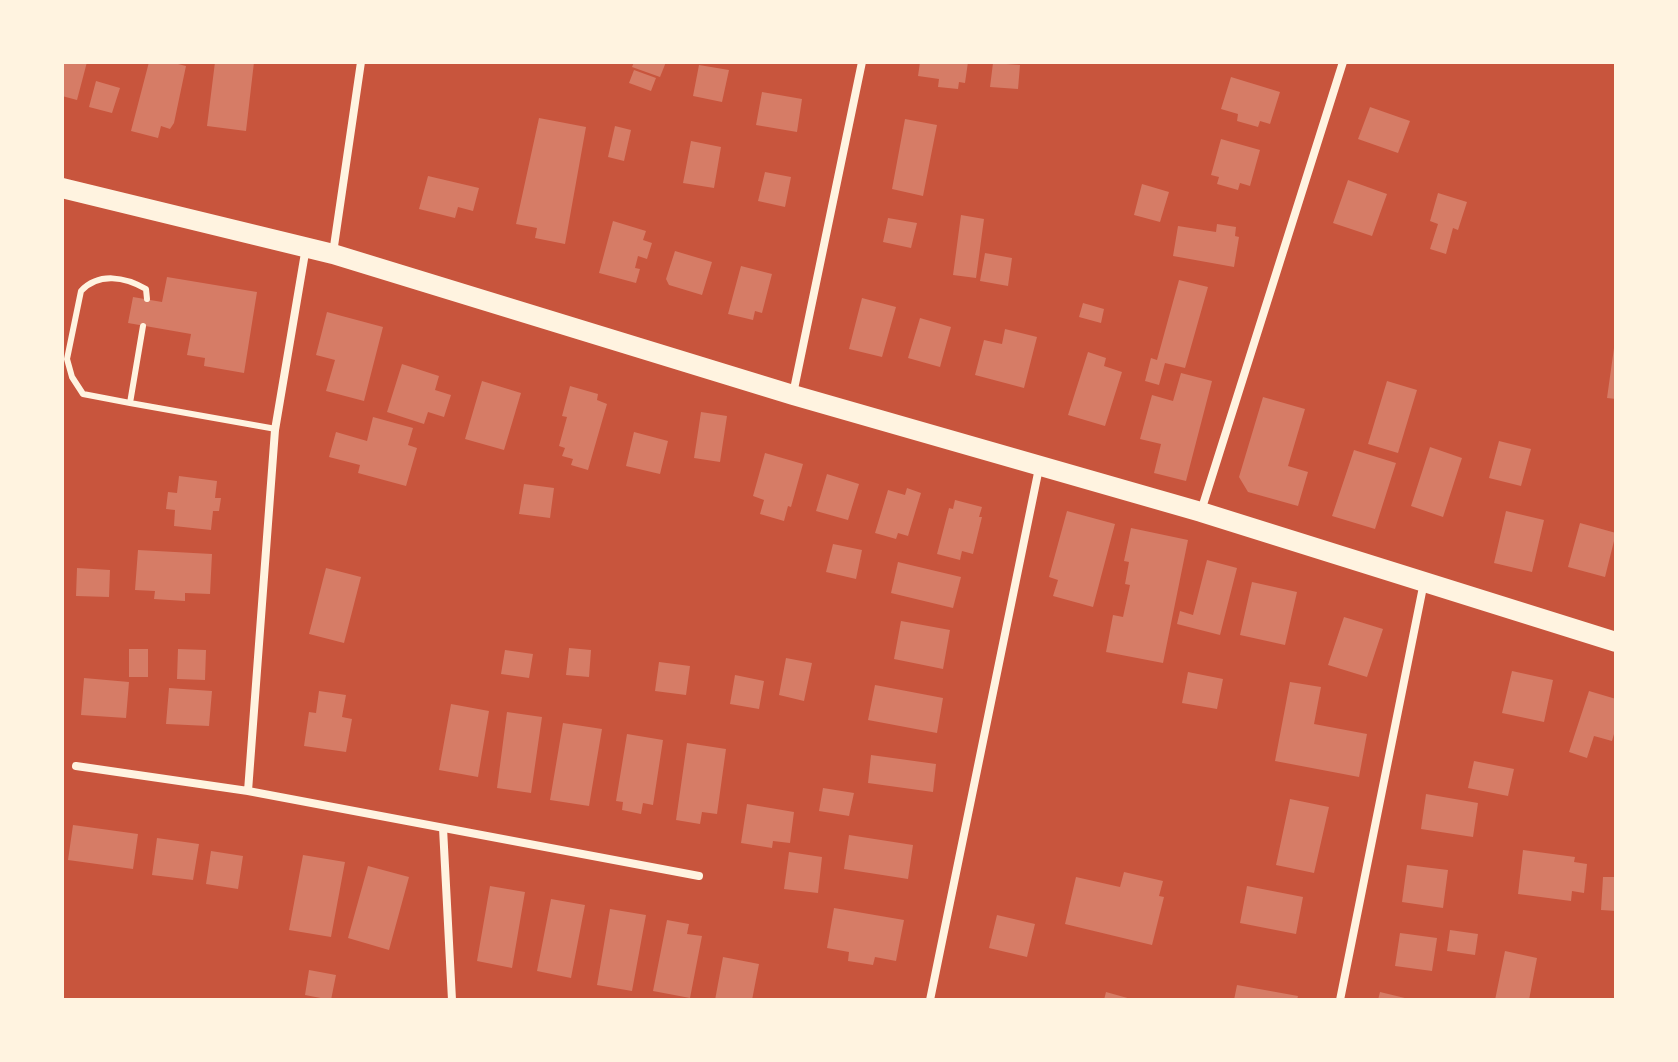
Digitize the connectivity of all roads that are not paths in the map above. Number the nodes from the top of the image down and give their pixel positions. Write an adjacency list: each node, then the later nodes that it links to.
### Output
1 (361, 62): 6 (street)
2 (862, 62): 9 (street)
3 (1343, 62): 13 (street)
4 (62, 188): 5 (main road)
5 (306, 246): 6 (main road); 11 (street)
6 (333, 254): 9 (main road)
7 (147, 299): 10 (lane)
8 (143, 326): 10 (lane)
9 (793, 395): 12 (main road)
10 (130, 403): 11 (lane)
11 (276, 429): 17 (street)
12 (1039, 467): 13 (main road); 21 (street)
13 (1201, 512): 14 (main road)
14 (1424, 582): 15 (main road); 22 (street)
15 (1616, 642)
16 (76, 766): 17 (street)
17 (248, 791): 18 (street)
18 (443, 828): 19 (street); 20 (street)
19 (699, 876)
20 (452, 1000)
21 (930, 1000)
22 (1340, 1000)

